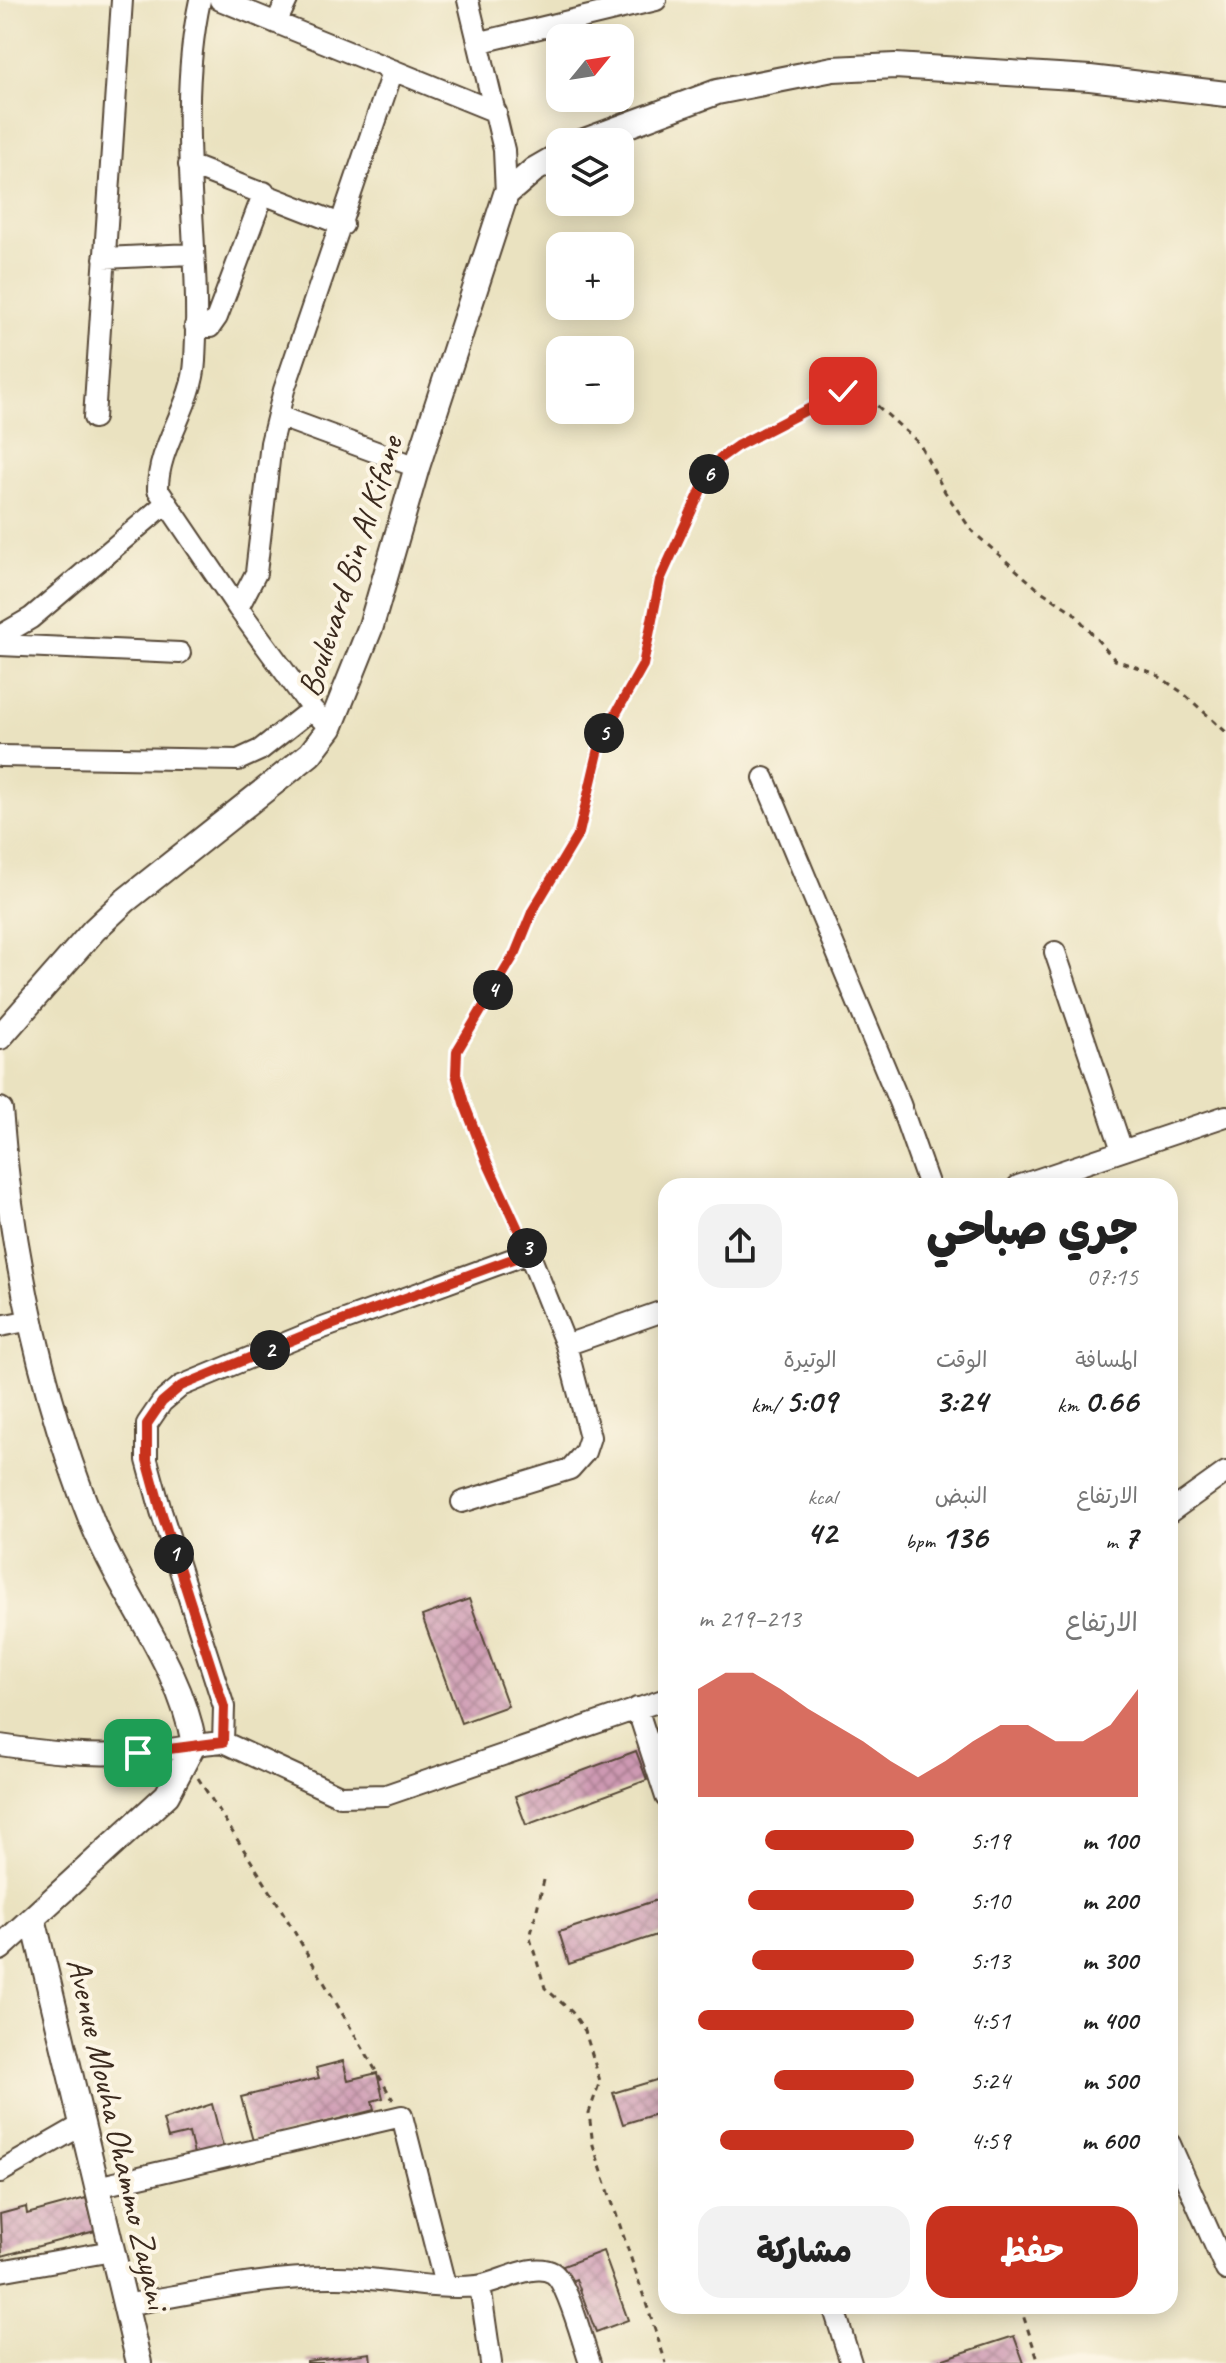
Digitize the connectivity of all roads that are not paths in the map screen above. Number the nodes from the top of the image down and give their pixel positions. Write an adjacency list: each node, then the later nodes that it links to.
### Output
1 (122, 0): 19 (street)
2 (200, 0): 14 (street)
3 (220, 0): 7 (street)
4 (287, 0): 7 (street)
5 (468, 0): 8 (street)
6 (656, 0): 8 (street)
7 (276, 23): 9 (street)
8 (481, 42): 11 (street)
9 (393, 70): 11 (street); 17 (street)
10 (1226, 94): 12 (street)
11 (496, 112): 16 (street)
12 (620, 128)
13 (546, 163): 16 (street)
14 (189, 165): 15 (street); 18 (street)
15 (264, 192): 17 (street); 20 (street)
16 (506, 194): 23 (street, Boulevard Bin Al Kifane)
17 (343, 225): 21 (street)
18 (192, 254): 19 (street); 20 (street)
19 (104, 258): 22 (street)
20 (195, 326): 24 (street)
21 (278, 416): 23 (street); 25 (street)
22 (94, 418)
23 (417, 467): 30 (street, Boulevard Bin Al Kifane)
24 (165, 504): 25 (street); 26 (street)
25 (238, 608): 29 (street)
26 (0, 636)
27 (0, 645): 28 (street)
28 (180, 653)
29 (312, 709): 30 (street); 31 (street)
30 (330, 728): 34 (street, Boulevard Bin Al Kifane)
31 (0, 756)
32 (764, 778): 39 (street)
33 (1055, 952): 37 (street)
34 (0, 1037)
35 (0, 1110): 38 (street)
36 (1226, 1116): 37 (street)
37 (1122, 1150): 40 (street)
38 (2, 1164): 42 (street)
39 (926, 1178)
40 (1041, 1178)
41 (658, 1313): 44 (street)
42 (32, 1320): 43 (street); 52 (street)
43 (0, 1326)
44 (566, 1345): 46 (street); 50 (street)
45 (1226, 1472): 47 (street)
46 (462, 1502)
47 (1178, 1506)
48 (658, 1701): 49 (street)
49 (637, 1708): 50 (street); 53 (street)
50 (223, 1742): 52 (street)
51 (0, 1745): 52 (street)
52 (190, 1753): 54 (street)
53 (658, 1772)
54 (33, 1918): 55 (street); 56 (street, Avenue Mouha Ohammo Zayani)
55 (0, 1948)
56 (82, 2125): 58 (street); 59 (street, Avenue Mouha Ohammo Zayani)
57 (1178, 2162): 61 (street)
58 (0, 2172)
59 (97, 2187): 60 (street, Avenue Mouha Ohammo Zayani); 63 (street)
60 (112, 2251): 62 (street); 65 (street, Avenue Mouha Ohammo Zayani)
61 (1226, 2270)
62 (0, 2271)
63 (445, 2285): 64 (street); 65 (street)
64 (480, 2286): 68 (street); 69 (street)
65 (125, 2305): 67 (street, Avenue Mouha Ohammo Zayani)
66 (836, 2314): 70 (street)
67 (139, 2363)
68 (491, 2363)
69 (590, 2363)
70 (851, 2363)

